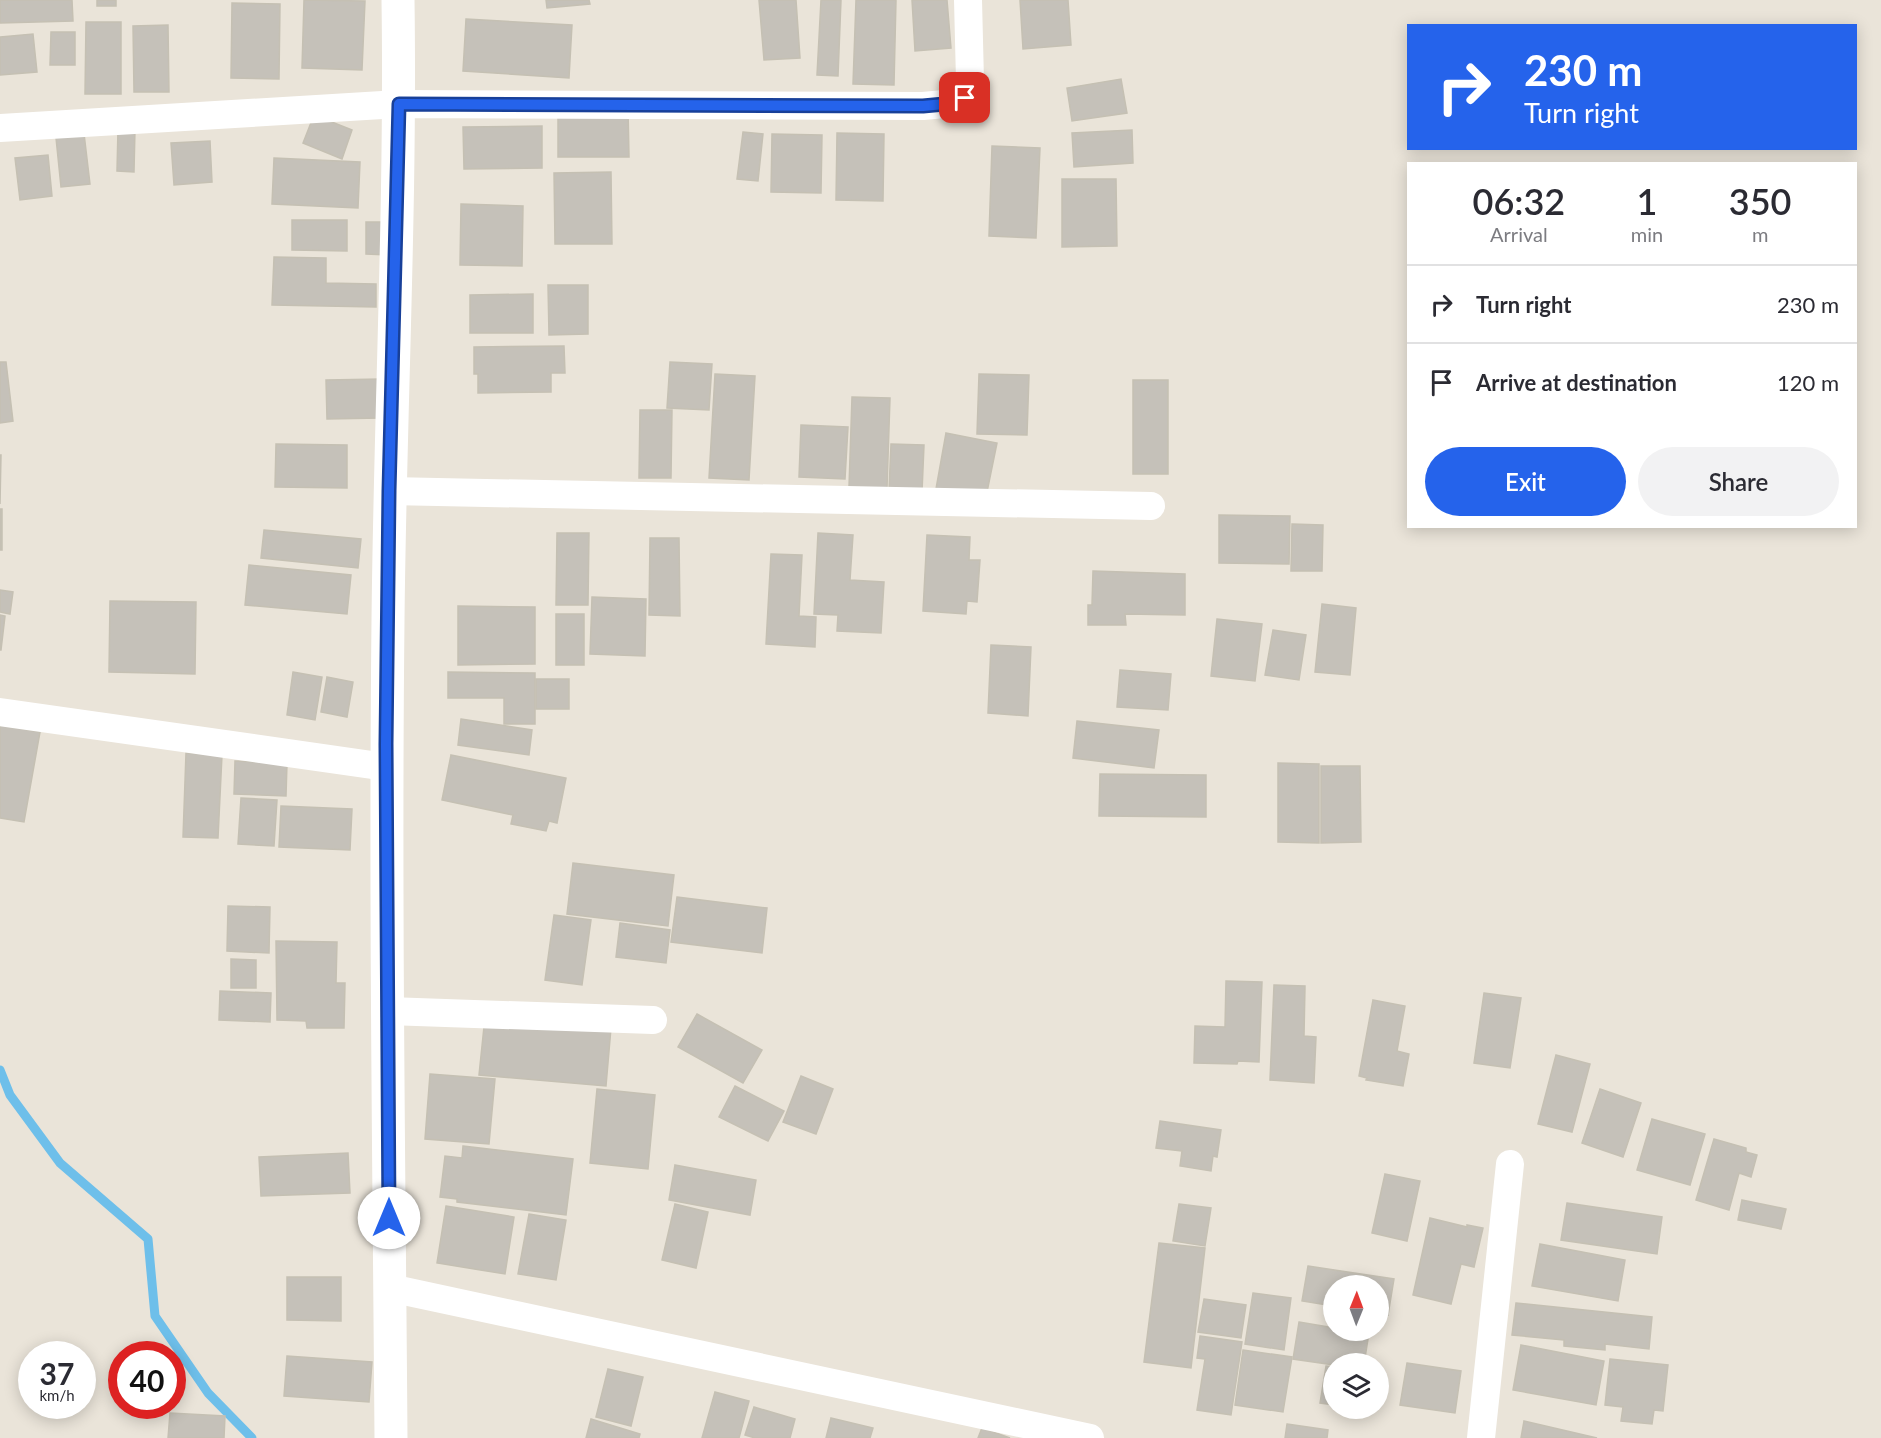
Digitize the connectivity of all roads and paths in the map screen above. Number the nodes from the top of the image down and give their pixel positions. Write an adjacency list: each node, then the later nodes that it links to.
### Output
1 (398, 0): 3 (street)
2 (968, 0): 3 (street)
3 (399, 104): 4 (street); 5 (street)
4 (0, 128)
5 (389, 491): 6 (street); 8 (street)
6 (1151, 506)
7 (0, 712): 8 (street)
8 (386, 766): 9 (street)
9 (388, 1011): 10 (street); 12 (street)
10 (653, 1020)
11 (1510, 1164): 15 (street)
12 (390, 1288): 13 (street); 14 (street)
13 (391, 1438)
14 (1090, 1438)
15 (1480, 1438)

